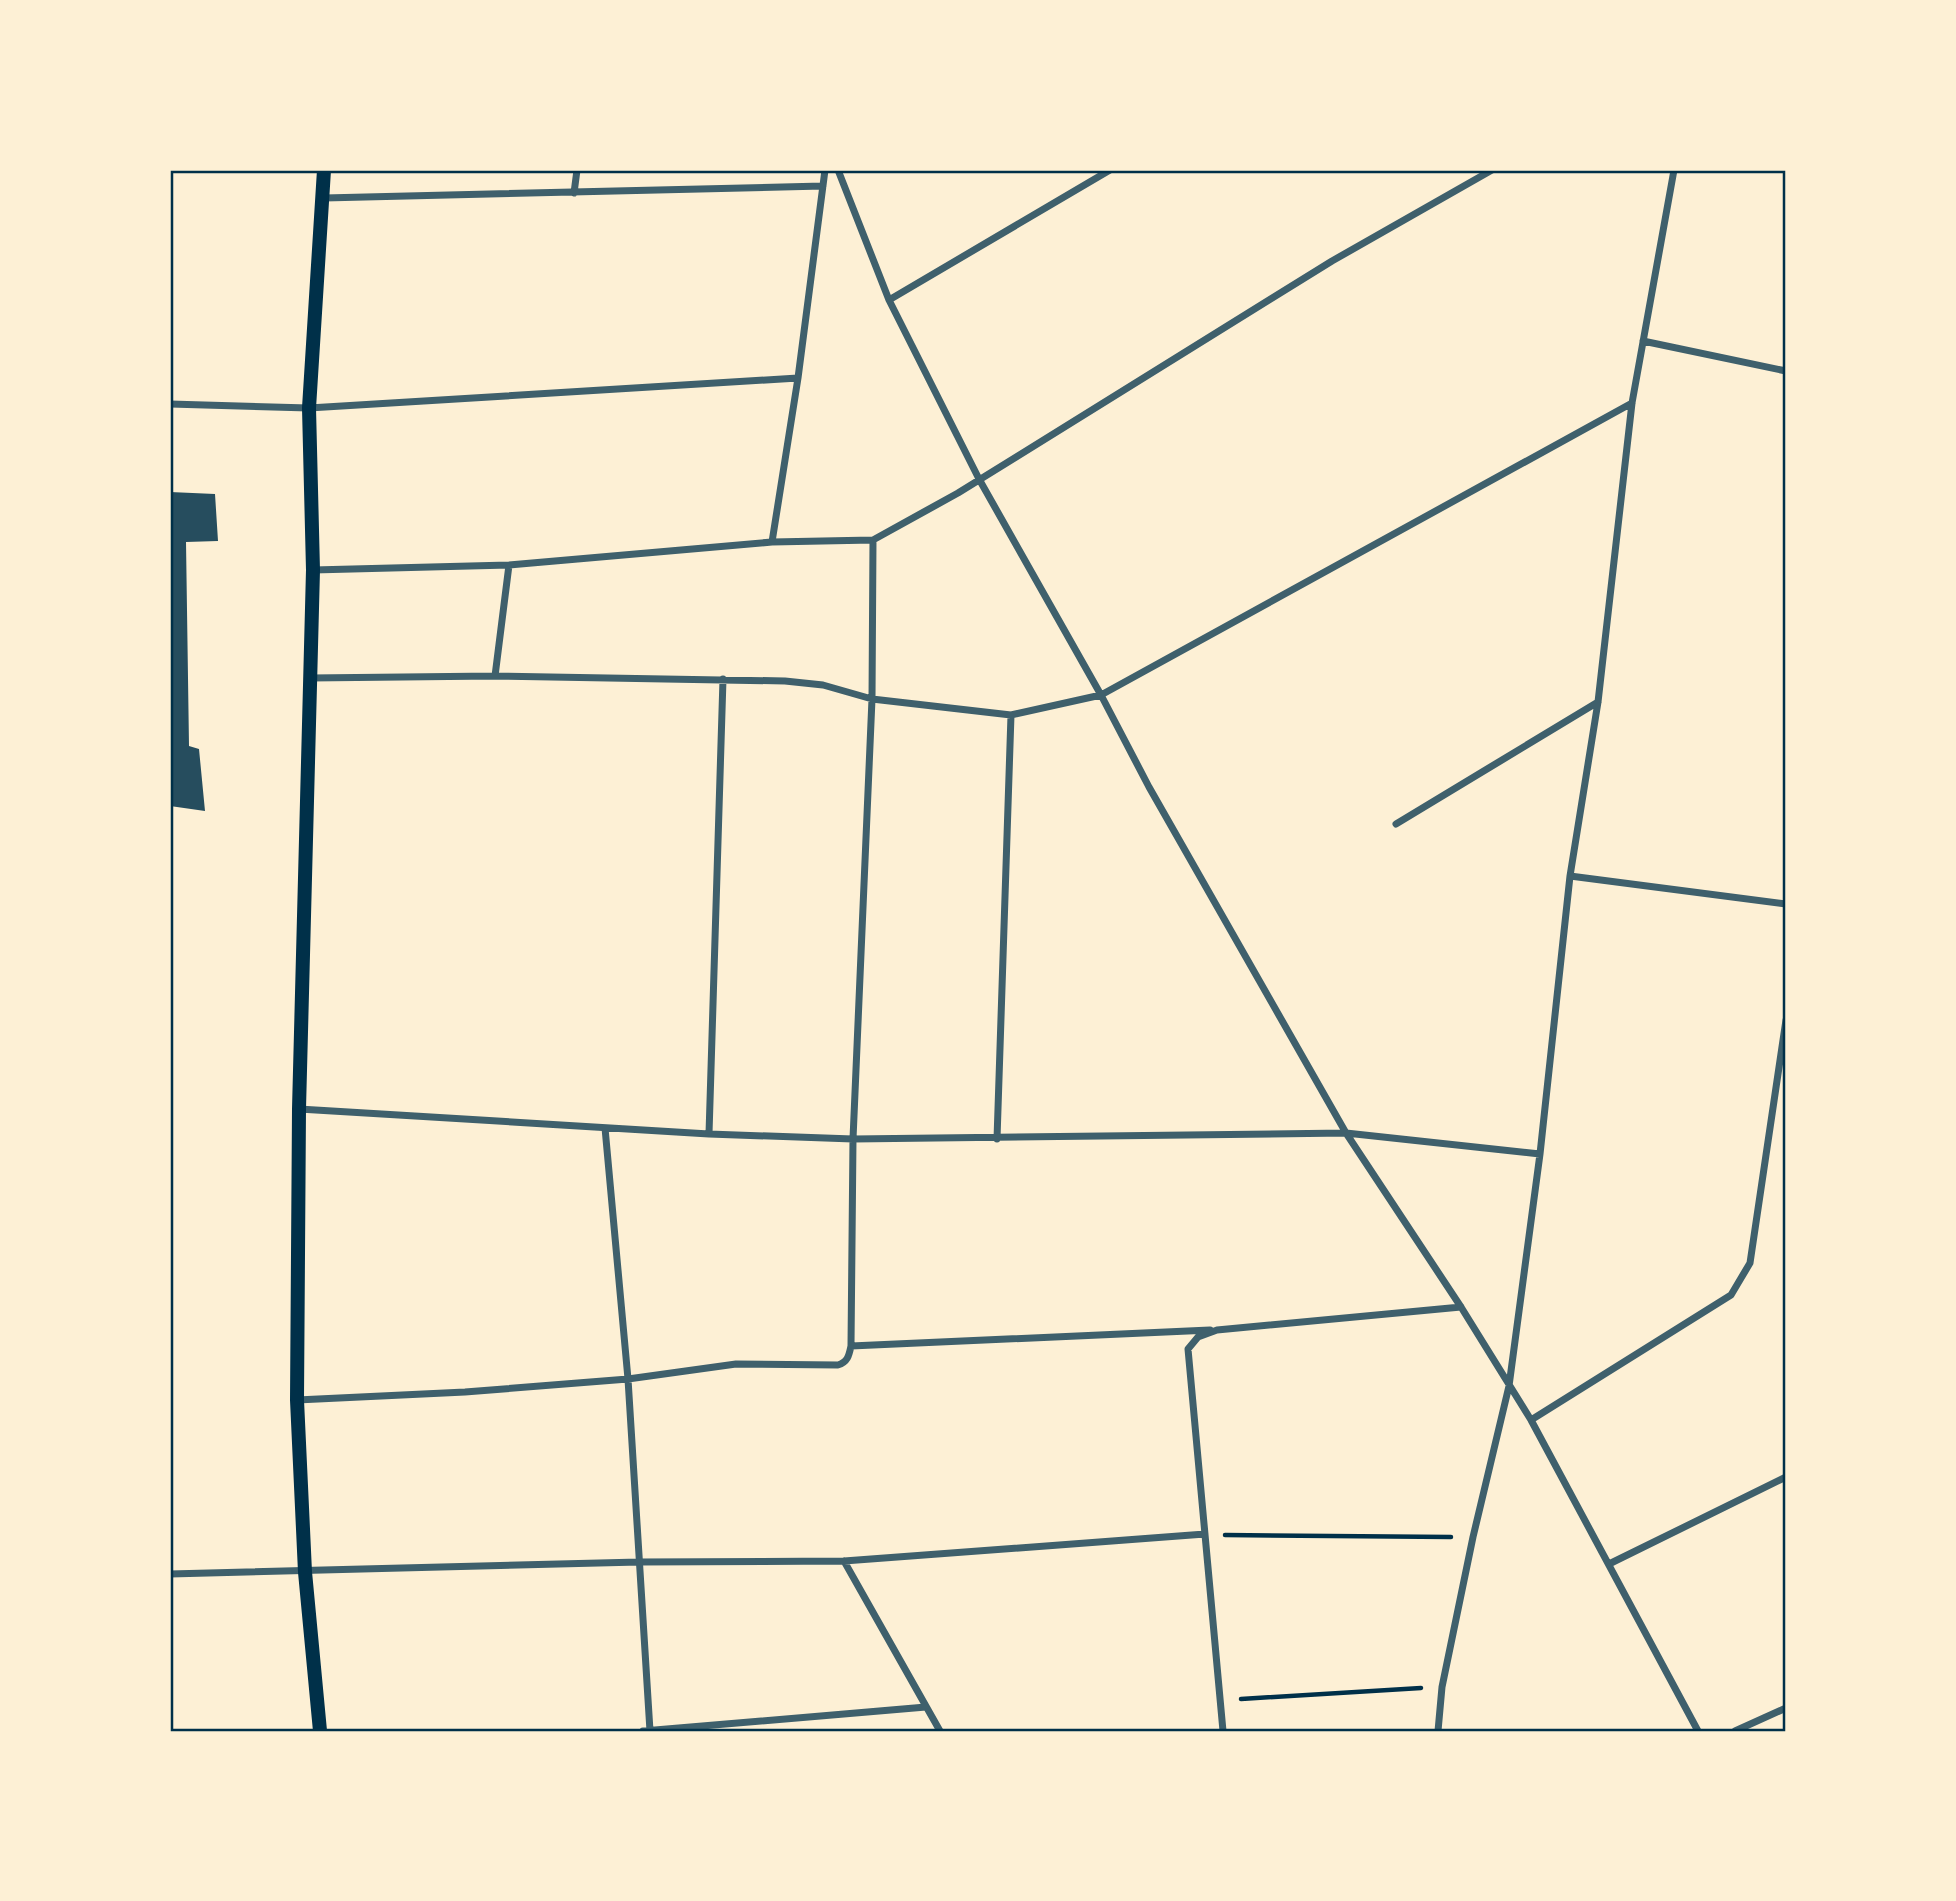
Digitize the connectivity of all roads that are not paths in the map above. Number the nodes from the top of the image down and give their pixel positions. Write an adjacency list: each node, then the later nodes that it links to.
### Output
1 (324, 170): 10 (main road)
2 (577, 170): 9 (street)
3 (825, 170): 8 (street)
4 (838, 170): 11 (street)
5 (1110, 170): 11 (street)
6 (1492, 170): 18 (street)
7 (1674, 170): 12 (street)
8 (823, 186): 9 (street); 14 (street)
9 (574, 193): 10 (street)
10 (324, 198): 17 (main road)
11 (889, 300): 18 (street)
12 (1643, 341): 13 (street); 16 (street)
13 (1786, 371)
14 (799, 378): 17 (street); 20 (street)
15 (170, 404): 17 (street)
16 (1632, 404): 26 (street); 28 (street)
17 (309, 408): 22 (main road)
18 (979, 479): 19 (street); 26 (street)
19 (873, 540): 20 (street); 27 (street)
20 (772, 542): 21 (street)
21 (509, 565): 22 (street); 23 (street)
22 (313, 570): 24 (main road)
23 (495, 676): 24 (street); 25 (street)
24 (310, 678): 34 (main road)
25 (723, 679): 27 (street); 37 (street)
26 (1101, 695): 29 (street); 36 (street)
27 (872, 699): 29 (street); 38 (street)
28 (1598, 702): 30 (street); 31 (street)
29 (1011, 715): 39 (street)
30 (1396, 824)
31 (1570, 876): 32 (street); 40 (street)
32 (1786, 904)
33 (1786, 1020): 47 (street)
34 (299, 1109): 35 (street); 46 (main road)
35 (605, 1128): 37 (street); 44 (street)
36 (1346, 1133): 39 (street); 40 (street); 41 (street)
37 (709, 1135): 38 (street)
38 (853, 1139): 39 (street); 43 (street)
39 (996, 1139)
40 (1540, 1154): 45 (street)
41 (1461, 1307): 42 (street); 45 (street)
42 (1217, 1330): 43 (street); 49 (street)
43 (851, 1346): 44 (street)
44 (628, 1379): 46 (street); 51 (street)
45 (1509, 1386): 47 (street); 62 (street)
46 (297, 1400): 53 (main road)
47 (1531, 1420): 52 (street)
48 (1786, 1477): 52 (street)
49 (1205, 1534): 50 (street); 61 (street)
50 (844, 1561): 51 (street); 55 (street)
51 (639, 1562): 53 (street); 59 (street)
52 (1609, 1564): 63 (street)
53 (305, 1572): 54 (street); 57 (main road)
54 (170, 1574)
55 (926, 1707): 59 (street); 60 (street)
56 (1786, 1708): 64 (street)
57 (320, 1731)
58 (643, 1731): 59 (street)
59 (650, 1731)
60 (940, 1731)
61 (1223, 1731)
62 (1438, 1731)
63 (1698, 1731)
64 (1735, 1731)

